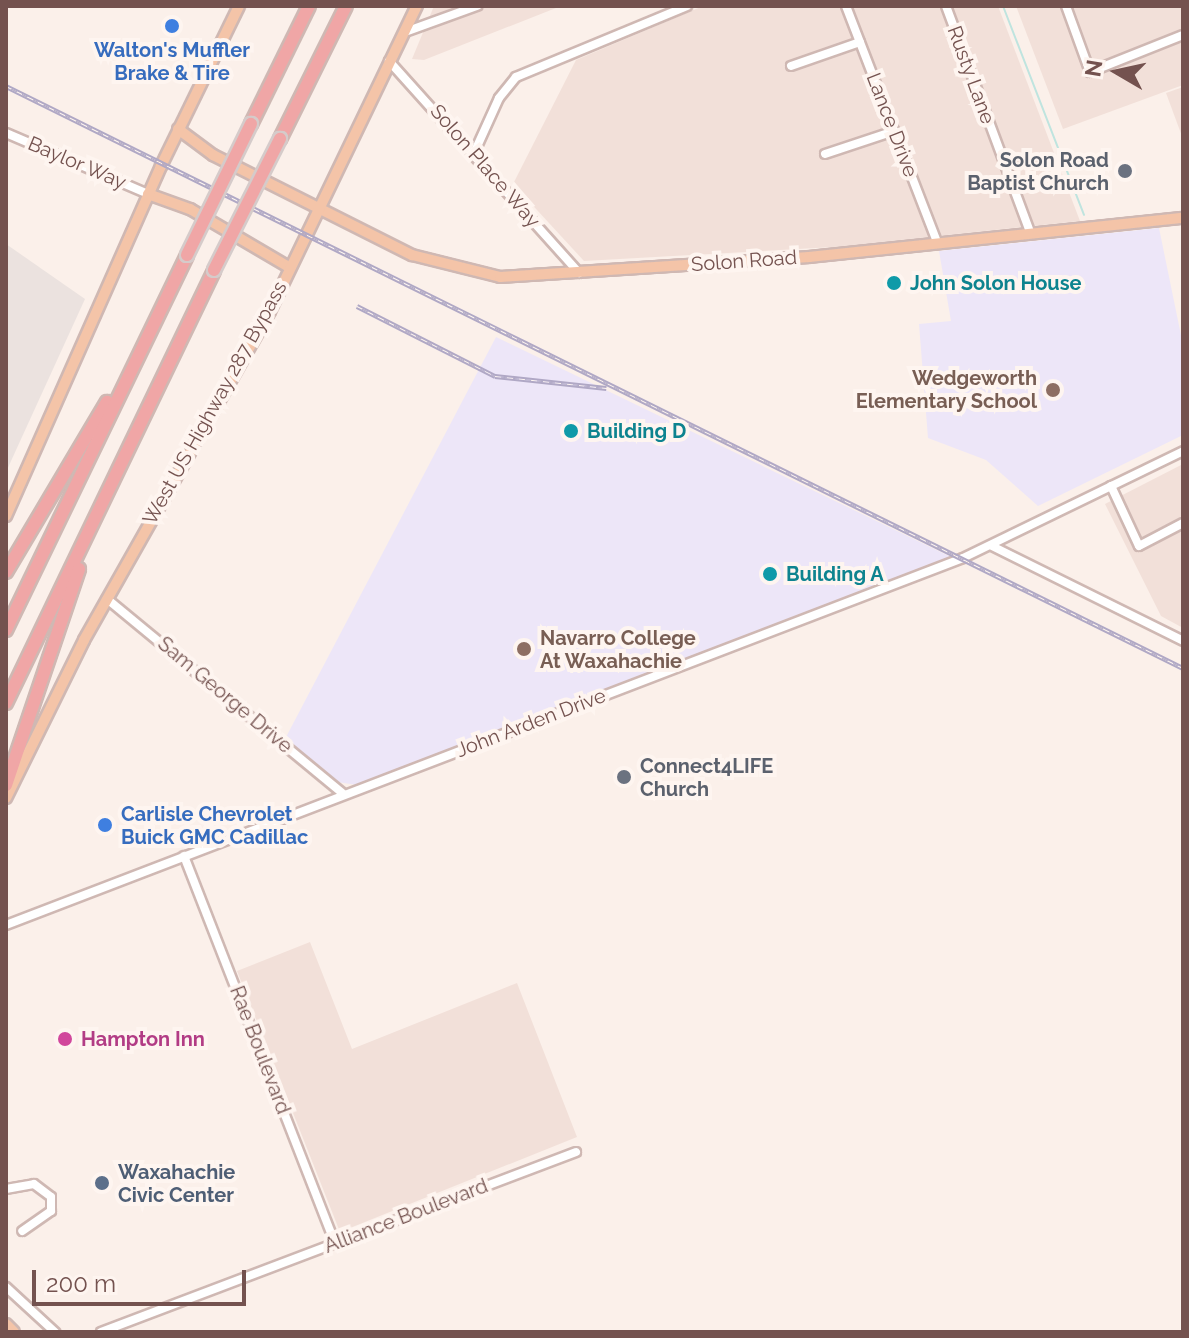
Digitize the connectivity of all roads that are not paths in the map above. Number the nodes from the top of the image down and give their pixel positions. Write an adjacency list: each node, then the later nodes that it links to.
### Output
1 (239, 6): 15 (main road)
2 (309, 6): 27 (highway, bridge)
3 (346, 6): 29 (highway, bridge)
4 (417, 6): 10 (main road, West US Highway 287 Bypass)
5 (687, 6): 18 (street)
6 (846, 6): 12 (street, Lance Drive)
7 (946, 6): 23 (street, Rusty Lane)
8 (1066, 6): 11 (street)
9 (474, 7): 10 (street)
10 (405, 32): 13 (main road, West US Highway 287 Bypass)
11 (1183, 35)
12 (860, 42): 14 (street); 16 (street, Lance Drive)
13 (389, 61): 18 (street, Solon Place Way); 21 (main road, West US Highway 287 Bypass)
14 (791, 66)
15 (178, 129): 20 (main road); 21 (main road, Solon Road)
16 (894, 131): 19 (street); 24 (street, Lance Drive)
17 (6, 133): 20 (street, Baylor Way)
18 (475, 151): 26 (street, Solon Place Way)
19 (825, 154)
20 (148, 194): 25 (main road); 31 (main road)
21 (318, 209): 25 (main road, West US Highway 287 Bypass); 26 (main road, Solon Road)
22 (1183, 218): 23 (main road, Solon Road)
23 (1031, 234): 24 (main road, Solon Road)
24 (938, 244): 26 (main road, Solon Road)
25 (289, 267): 35 (main road, West US Highway 287 Bypass)
26 (579, 273)
27 (127, 379): 34 (highway); 36 (highway)
28 (1183, 451): 30 (street, John Arden Drive)
29 (121, 462): 38 (highway); 39 (highway)
30 (1111, 486): 32 (street); 33 (street, John Arden Drive)
31 (6, 516)
32 (1183, 523)
33 (992, 546): 37 (street); 40 (street, John Arden Drive)
34 (6, 572)
35 (107, 599): 40 (street, Sam George Drive); 41 (main road, West US Highway 287 Bypass)
36 (6, 630)
37 (1183, 641)
38 (6, 703)
39 (6, 785)
40 (342, 793): 42 (street, John Arden Drive)
41 (6, 798)
42 (184, 856): 43 (street, John Arden Drive); 47 (street, Rae Boulevard)
43 (6, 925)
44 (576, 1152): 47 (street, Alliance Boulevard)
45 (6, 1189): 46 (street)
46 (22, 1231)
47 (335, 1243): 52 (street, Alliance Boulevard)
48 (6, 1287): 51 (street)
49 (6, 1324): 50 (main road)
50 (14, 1332)
51 (55, 1332)
52 (101, 1332)

